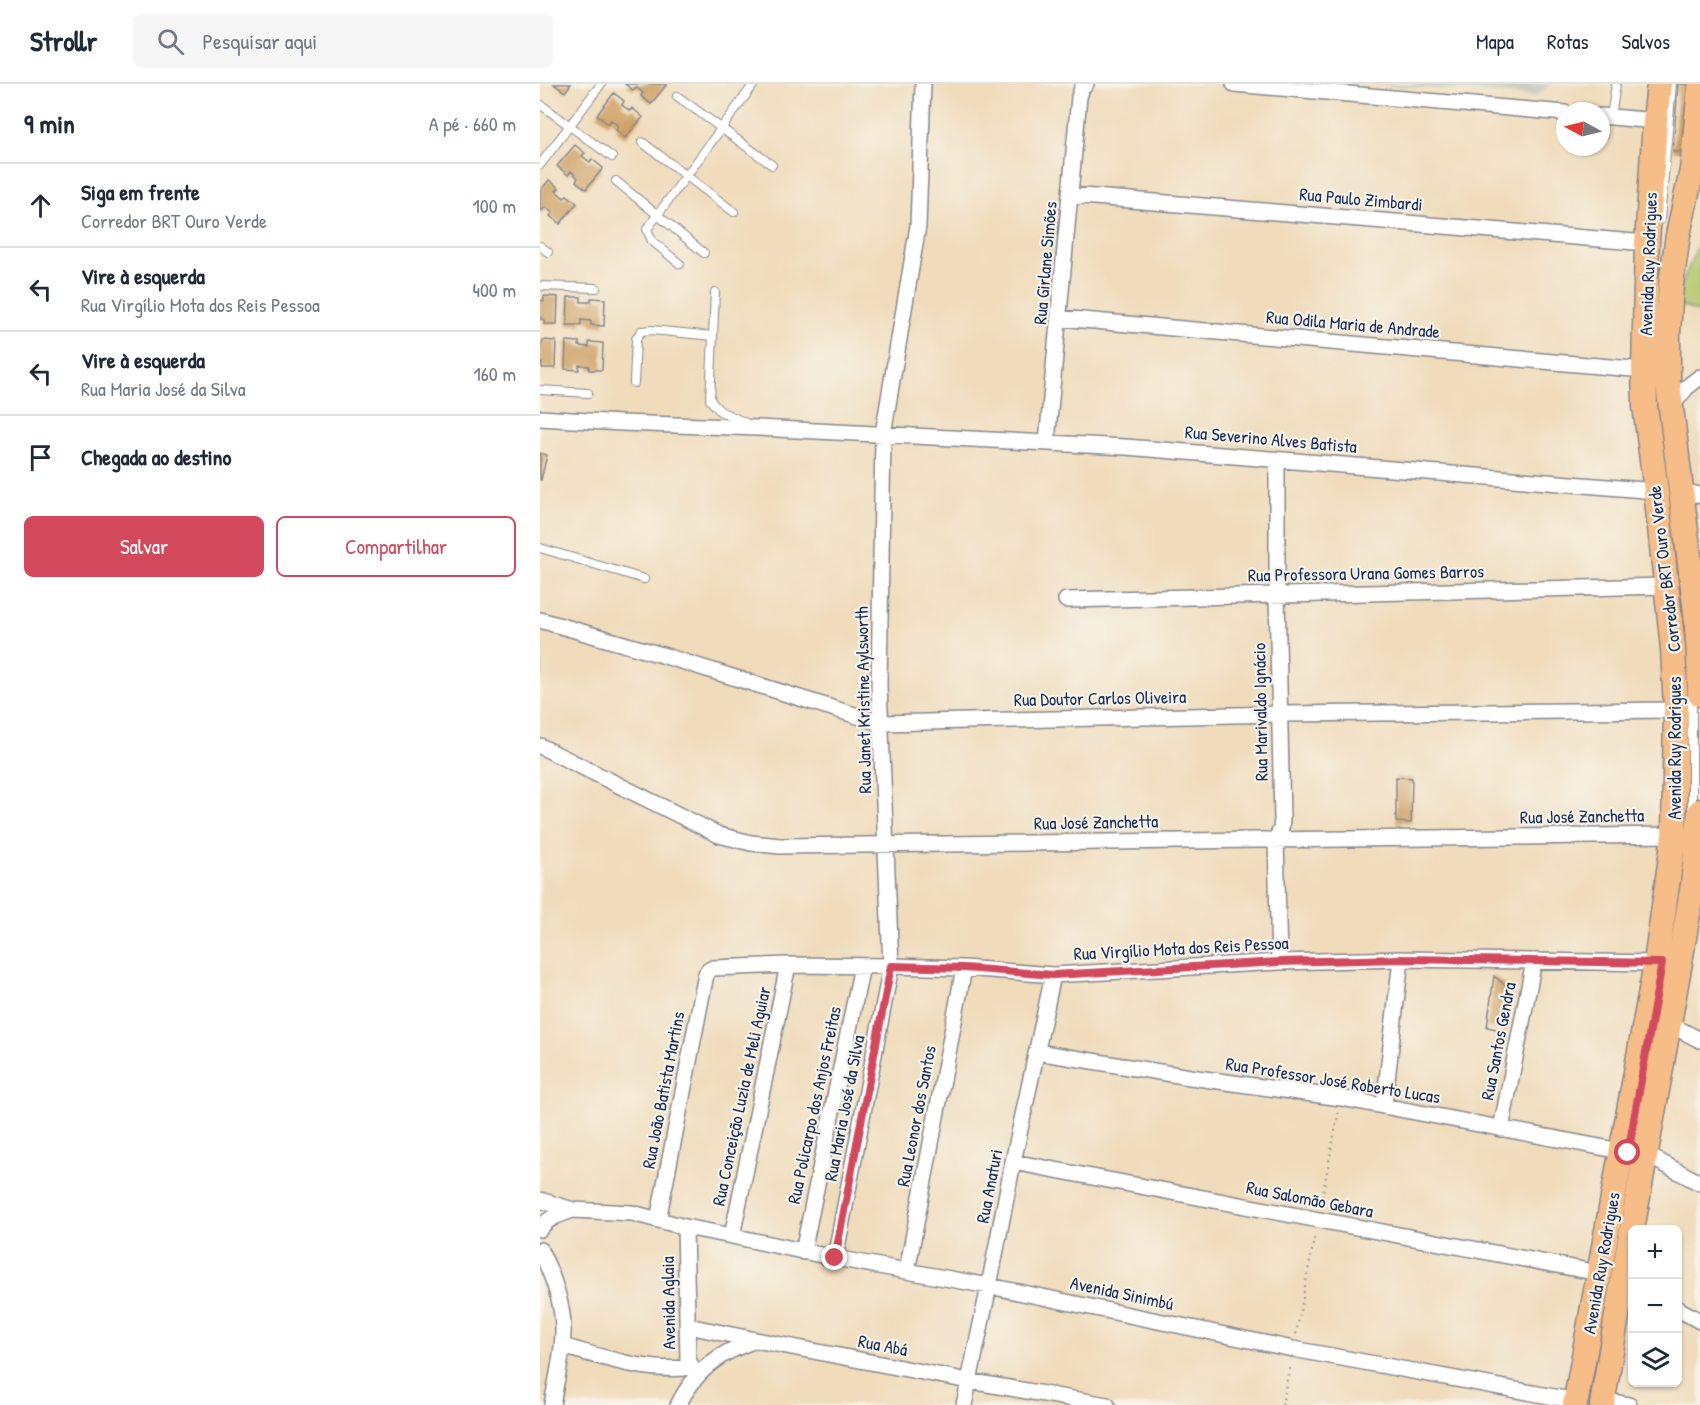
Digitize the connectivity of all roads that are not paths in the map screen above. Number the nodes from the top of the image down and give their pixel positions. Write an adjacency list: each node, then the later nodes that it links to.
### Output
1 (601, 84): 17 (lane)
2 (754, 84): 18 (lane)
3 (923, 84): 48 (street, Rua Janet Kristine Aylsworth)
4 (1234, 84): 14 (street)
5 (1616, 84): 13 (lane)
6 (1659, 84): 16 (main road, Avenida Ruy Rodrigues)
7 (1672, 84): 23 (lane)
8 (1692, 84): 23 (lane)
9 (1080, 85): 26 (street, Rua Girlane Simões)
10 (1700, 88): 23 (main road, Avenida Ruy Rodrigues)
11 (676, 96): 18 (lane)
12 (540, 104): 17 (lane)
13 (1610, 104)
14 (1556, 112)
15 (1610, 117): 16 (street)
16 (1655, 121): 23 (main road, Avenida Ruy Rodrigues)
17 (570, 125): 20 (lane); 21 (lane)
18 (721, 128): 22 (lane); 24 (lane)
19 (642, 142): 24 (lane)
20 (612, 157)
21 (540, 165)
22 (772, 165)
23 (1679, 165): 29 (main road, Avenida Ruy Rodrigues); 45 (main road, Avenida Ruy Rodrigues)
24 (686, 176): 27 (lane); 28 (lane)
25 (616, 181): 28 (lane)
26 (1070, 195): 29 (street, Rua Paulo Zimbardi); 38 (street, Rua Girlane Simões)
27 (734, 212)
28 (657, 215): 32 (lane); 33 (lane)
29 (1654, 234): 40 (main road, Avenida Ruy Rodrigues)
30 (540, 246): 31 (lane)
31 (548, 252)
32 (704, 253)
33 (680, 264)
34 (1655, 268): 51 (lane, Corredor BRT Ouro Verde)
35 (540, 286): 36 (lane)
36 (596, 288)
37 (715, 292): 39 (lane)
38 (1060, 318): 40 (street, Rua Odila Maria de Andrade); 49 (street, Rua Girlane Simões)
39 (713, 336): 42 (lane); 47 (lane)
40 (1644, 370): 51 (main road, Avenida Ruy Rodrigues)
41 (1700, 377): 45 (street)
42 (634, 383)
43 (540, 390): 44 (lane)
44 (588, 393)
45 (1666, 405): 51 (main road, Avenida Ruy Rodrigues)
46 (540, 418): 47 (street, Rua Severino Alves Batista)
47 (758, 428): 48 (street, Rua Severino Alves Batista)
48 (883, 434): 49 (street, Rua Severino Alves Batista); 63 (street, Rua Janet Kristine Aylsworth)
49 (1047, 442): 50 (street, Rua Severino Alves Batista)
50 (1277, 460): 51 (street, Rua Severino Alves Batista); 55 (street, Rua Marivaldo Ignácio)
51 (1675, 492): 54 (main road, Avenida Ruy Rodrigues); 57 (main road, Avenida Ruy Rodrigues); 74 (lane, Corredor BRT Ouro Verde)
52 (540, 548): 53 (lane)
53 (644, 579)
54 (1666, 586): 55 (street, Rua Professora Urana Gomes Barros); 61 (main road, Avenida Ruy Rodrigues)
55 (1277, 595): 56 (street, Rua Professora Urana Gomes Barros); 62 (street, Rua Marivaldo Ignácio)
56 (1066, 600)
57 (1698, 614): 59 (main road, Avenida Ruy Rodrigues)
58 (540, 620): 63 (street, Rua Doutor Carlos Oliveira)
59 (1700, 656): 60 (main road, Avenida Ruy Rodrigues)
60 (1695, 687): 74 (lane, Corredor BRT Ouro Verde)
61 (1676, 710): 62 (street, Rua Doutor Carlos Oliveira); 66 (main road, Avenida Ruy Rodrigues)
62 (1280, 714): 63 (street, Rua Doutor Carlos Oliveira); 67 (street, Rua Marivaldo Ignácio)
63 (879, 723): 68 (street, Rua Janet Kristine Aylsworth)
64 (540, 747): 68 (street, Rua José Zanchetta)
65 (1700, 812): 69 (main road, Avenida Ruy Rodrigues)
66 (1674, 835): 67 (street, Rua José Zanchetta); 74 (main road, Avenida Ruy Rodrigues)
67 (1276, 839): 68 (street, Rua José Zanchetta); 73 (street, Rua Marivaldo Ignácio)
68 (886, 844): 77 (street, Rua Janet Kristine Aylsworth)
69 (1696, 888): 70 (main road, Avenida Ruy Rodrigues)
70 (1693, 923): 74 (main road, Avenida Ruy Rodrigues)
71 (1401, 959): 72 (street, Rua Virgílio Mota dos Reis Pessoa); 73 (street, Rua Virgílio Mota dos Reis Pessoa); 84 (street)
72 (1534, 961): 74 (street, Rua Virgílio Mota dos Reis Pessoa); 85 (street, Rua Santos Gendra)
73 (1279, 962): 80 (street, Rua Virgílio Mota dos Reis Pessoa)
74 (1668, 963): 81 (main road, Avenida Ruy Rodrigues); 86 (main road, Avenida Ruy Rodrigues); 111 (lane, Corredor BRT Ouro Verde)
75 (788, 965): 76 (street, Rua Virgílio Mota dos Reis Pessoa); 79 (street, Rua Virgílio Mota dos Reis Pessoa); 95 (street, Rua Conceição Luzia de Meli Aguiar)
76 (862, 966): 77 (street, Rua Virgílio Mota dos Reis Pessoa); 97 (street, Rua Policarpo dos Anjos Freitas)
77 (891, 966): 78 (street, Rua Virgílio Mota dos Reis Pessoa); 98 (street, Rua Maria José da Silva)
78 (964, 968): 80 (street, Rua Virgílio Mota dos Reis Pessoa); 99 (street, Rua Leonor dos Santos)
79 (708, 970): 92 (street, Rua João Batista Martins)
80 (1053, 975): 83 (street, Rua Anaturi)
81 (1669, 1024): 82 (street); 87 (main road, Avenida Ruy Rodrigues)
82 (1700, 1040)
83 (1037, 1052): 84 (street, Rua Professor José Roberto Lucas); 88 (street, Rua Anaturi)
84 (1384, 1106): 85 (street, Rua Professor José Roberto Lucas)
85 (1501, 1129): 86 (street, Rua Professor José Roberto Lucas)
86 (1621, 1151): 100 (main road, Avenida Ruy Rodrigues)
87 (1645, 1154): 89 (street); 101 (main road, Avenida Ruy Rodrigues)
88 (1013, 1162): 100 (street, Rua Salomão Gebara); 103 (street, Rua Anaturi)
89 (1700, 1183)
90 (542, 1201): 91 (street)
91 (573, 1210): 92 (street, Avenida Sinimbú); 94 (street)
92 (660, 1220): 93 (street, Avenida Sinimbú)
93 (685, 1227): 95 (street, Avenida Sinimbú); 106 (street, Avenida Aglaia)
94 (540, 1229)
95 (732, 1236): 97 (street, Avenida Sinimbú)
96 (540, 1250): 108 (street)
97 (803, 1251): 98 (street, Avenida Sinimbú)
98 (835, 1258): 99 (street, Avenida Sinimbú)
99 (907, 1271): 103 (street, Avenida Sinimbú)
100 (1599, 1273): 111 (main road, Avenida Ruy Rodrigues)
101 (1629, 1279)
102 (1628, 1283): 111 (main road, Avenida Ruy Rodrigues)
103 (989, 1286): 110 (street, Rua Anaturi); 111 (street, Avenida Sinimbú)
104 (1682, 1312): 105 (street)
105 (1700, 1322)
106 (688, 1326): 107 (street, Rua Abá); 109 (street, Avenida Aglaia)
107 (756, 1340): 109 (street); 110 (street, Rua Abá)
108 (562, 1346): 109 (street); 112 (street)
109 (695, 1372): 113 (street)
110 (969, 1381): 114 (street, Rua Anaturi); 115 (street, Rua Abá)
111 (1588, 1403): 116 (street, Avenida Sinimbú)
112 (552, 1405)
113 (678, 1405)
114 (964, 1405)
115 (1107, 1405)
116 (1629, 1405)

